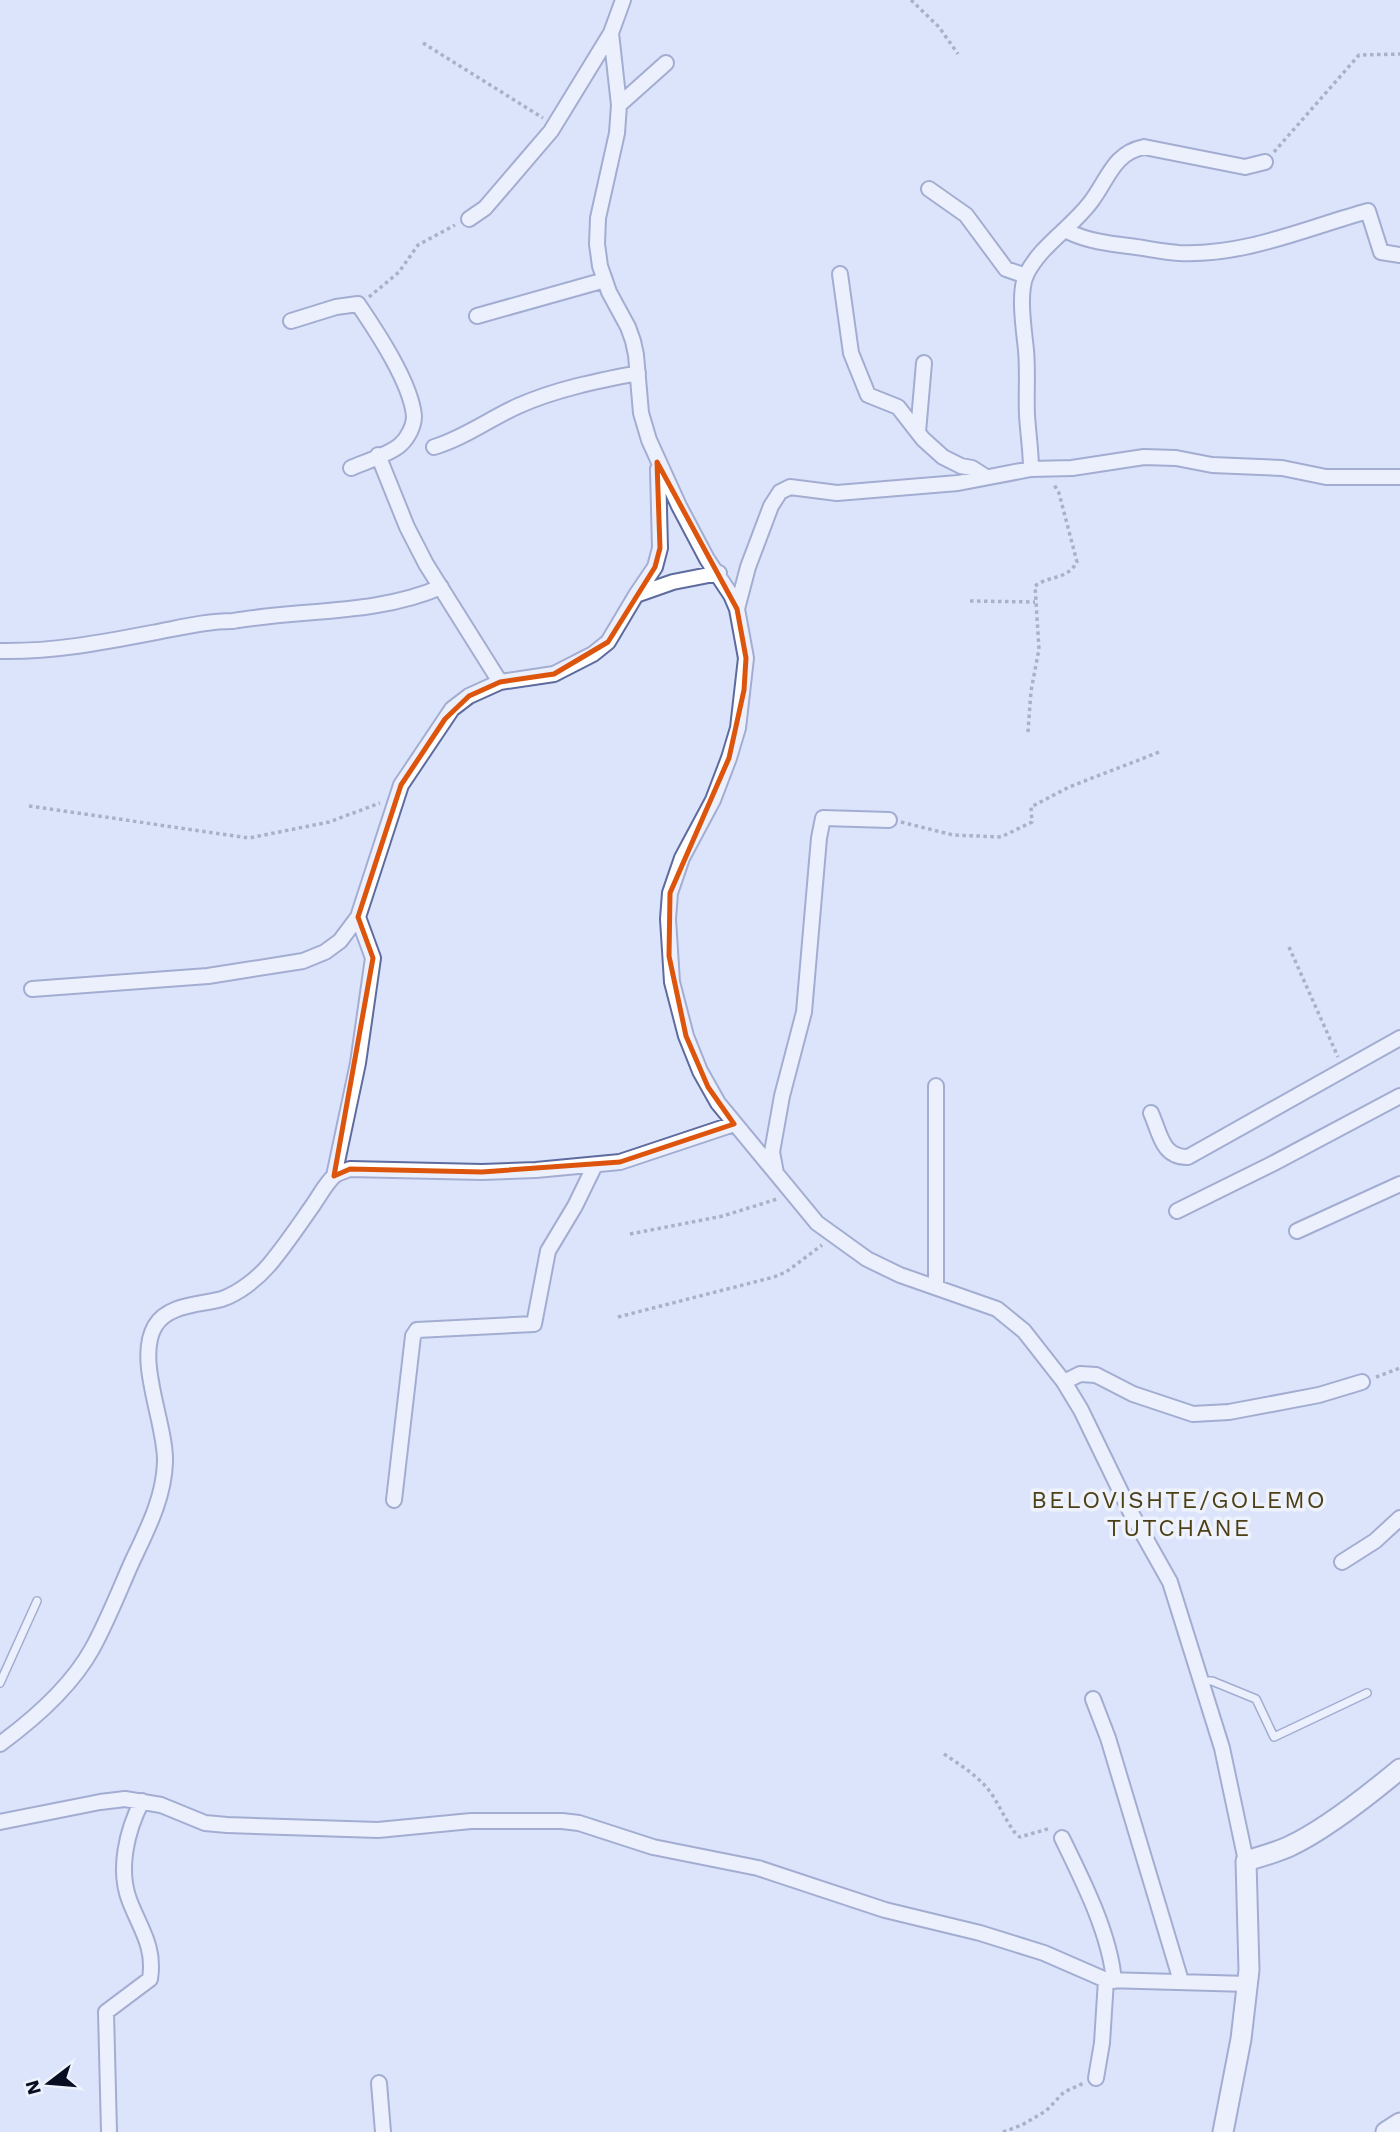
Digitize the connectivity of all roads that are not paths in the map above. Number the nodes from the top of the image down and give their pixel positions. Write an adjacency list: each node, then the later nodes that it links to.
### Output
1 (624, 2): 2 (street)
2 (611, 33): 4 (street); 7 (street)
3 (666, 63): 4 (street)
4 (619, 106): 12 (street)
5 (1265, 162): 8 (street)
6 (929, 189): 11 (street)
7 (469, 219)
8 (1069, 226): 9 (street); 11 (street)
9 (1400, 255)
10 (840, 274): 17 (street)
11 (1026, 276): 22 (street)
12 (605, 280): 13 (street); 16 (street)
13 (477, 316)
14 (291, 321): 19 (street)
15 (924, 363): 17 (street)
16 (638, 373): 18 (street); 20 (street)
17 (918, 432): 23 (street)
18 (434, 447)
19 (379, 455): 21 (street); 26 (street)
20 (657, 462): 25 (street); 27 (street)
21 (351, 468)
22 (1038, 469): 23 (street); 24 (street)
23 (986, 477): 28 (street)
24 (1400, 477)
25 (719, 573): 27 (street); 28 (street)
26 (441, 587): 29 (street); 30 (street)
27 (636, 595): 30 (street)
28 (737, 609): 38 (street)
29 (0, 651)
30 (500, 682): 32 (street)
31 (889, 820): 40 (street)
32 (358, 916): 33 (street); 41 (street)
33 (32, 989)
34 (1400, 1038): 37 (street)
35 (936, 1086): 45 (street)
36 (1400, 1096): 43 (street)
37 (1151, 1113)
38 (734, 1124): 39 (street); 40 (street)
39 (595, 1164): 41 (street); 48 (street)
40 (776, 1173): 45 (street)
41 (334, 1176): 56 (street)
42 (1400, 1184): 44 (street)
43 (1177, 1211)
44 (1297, 1231)
45 (936, 1287): 46 (street)
46 (1065, 1382): 47 (street); 52 (street)
47 (1362, 1382)
48 (394, 1500)
49 (1400, 1518): 50 (street)
50 (1342, 1562)
51 (37, 1601): 53 (lane)
52 (1202, 1681): 54 (lane); 61 (street)
53 (0, 1683)
54 (1367, 1693)
55 (1093, 1699): 63 (street)
56 (0, 1744)
57 (1400, 1769): 61 (street)
58 (142, 1801): 59 (street); 62 (street); 68 (street)
59 (0, 1822)
60 (1062, 1838): 62 (street)
61 (1246, 1861): 64 (street)
62 (1110, 1980): 63 (street); 65 (street)
63 (1181, 1981): 64 (street)
64 (1248, 1984): 70 (street)
65 (1096, 2078)
66 (379, 2083): 69 (street)
67 (1400, 2123): 71 (street)
68 (109, 2132)
69 (383, 2132)
70 (1223, 2132)
71 (1386, 2132)

